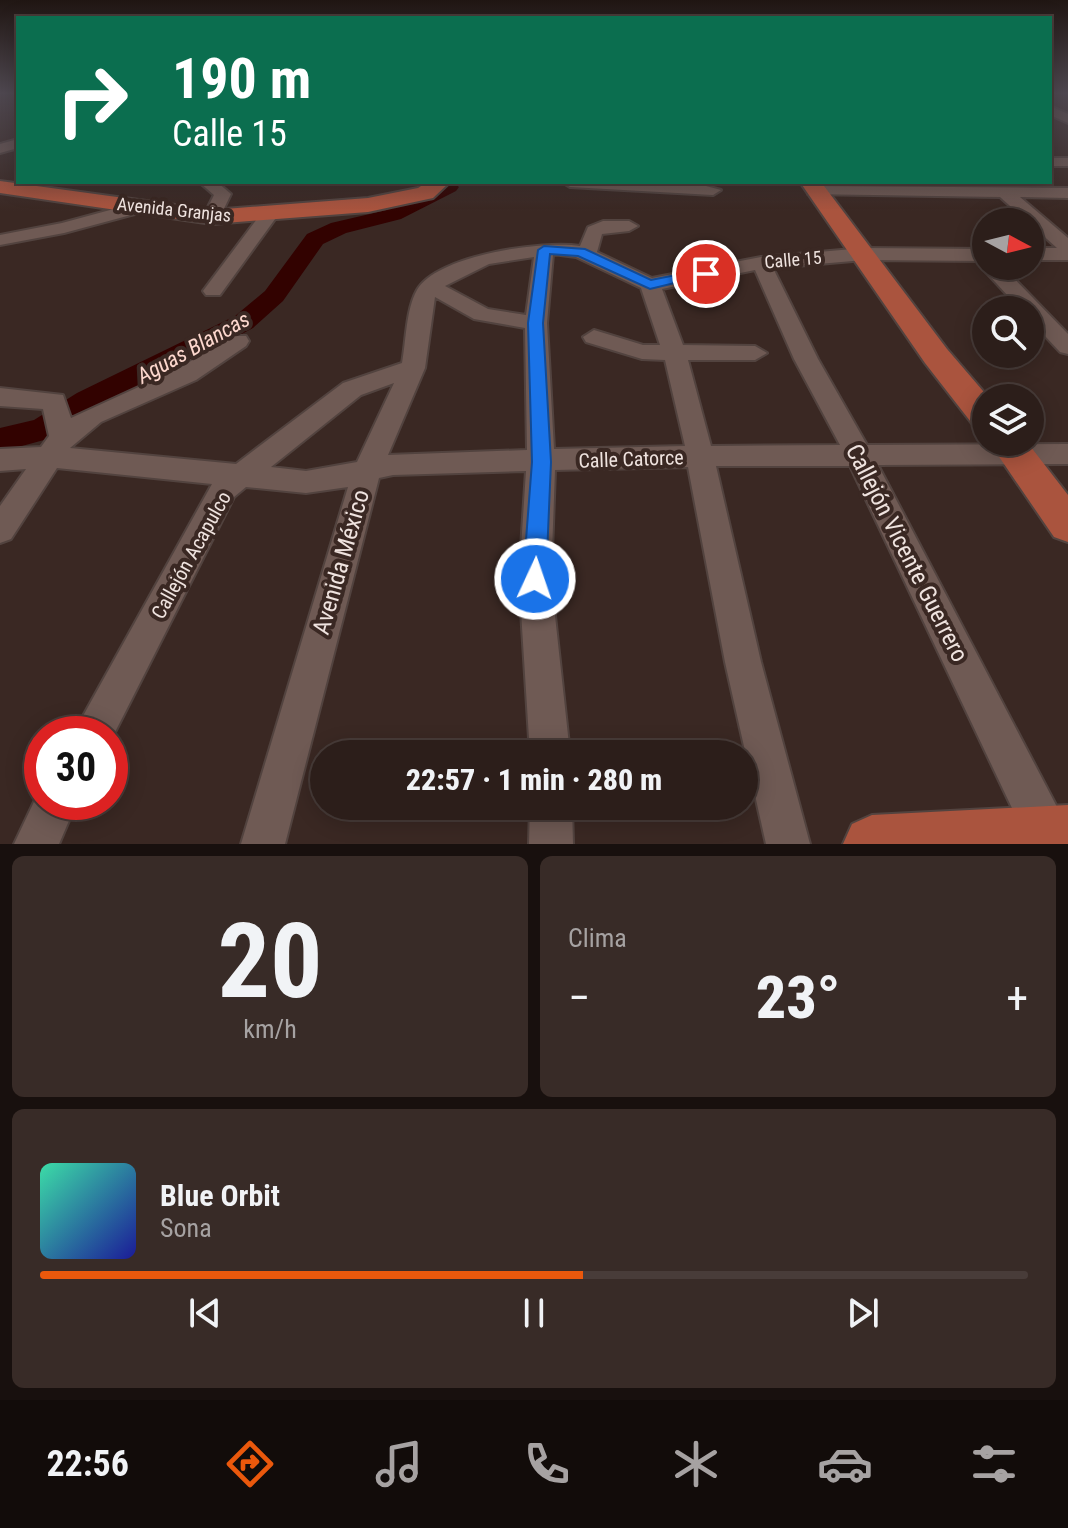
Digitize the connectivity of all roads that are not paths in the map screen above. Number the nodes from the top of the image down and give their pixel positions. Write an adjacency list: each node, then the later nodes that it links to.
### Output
1 (210, 184): 11 (street)
2 (437, 184): 10 (main road, Avenida Granjas)
3 (682, 184): 6 (street)
4 (0, 187): 9 (main road, Avenida Granjas)
5 (812, 187): 8 (street); 17 (main road)
6 (713, 190)
7 (1068, 193): 8 (street)
8 (1007, 195): 15 (street)
9 (136, 208): 11 (main road, Avenida Granjas); 13 (street)
10 (269, 215): 11 (main road, Avenida Granjas); 24 (street)
11 (212, 217)
12 (629, 226): 18 (street)
13 (0, 240)
14 (544, 250): 18 (street); 23 (street); 25 (street)
15 (1068, 251): 16 (street)
16 (1044, 253)
17 (864, 254): 19 (street, Calle 15); 20 (street, Calle 15); 33 (main road)
18 (587, 255): 22 (street)
19 (972, 258)
20 (761, 263): 22 (street, Calle 15); 40 (street, Callejón Vicente Guerrero)
21 (1006, 280): 28 (street)
22 (650, 285): 29 (street)
23 (430, 286): 25 (street); 31 (street, Avenida México)
24 (213, 291)
25 (536, 323): 42 (street)
26 (594, 337): 29 (street)
27 (238, 341): 34 (street)
28 (1068, 347)
29 (676, 353): 30 (street); 38 (street)
30 (755, 353)
31 (413, 368): 43 (street, Avenida México); 44 (street, Callejón Acapulco)
32 (0, 397): 34 (street)
33 (972, 400)
34 (60, 443): 41 (street, Calle Catorce); 44 (street, Calle Catorce); 46 (street)
35 (972, 450): 40 (street, Calle Catorce)
36 (1044, 451): 37 (street, Calle Catorce)
37 (1068, 454)
38 (698, 456): 40 (street, Calle Catorce); 42 (street, Calle Catorce); 55 (street)
39 (1018, 456): 45 (main road)
40 (860, 457): 51 (street, Callejón Vicente Guerrero)
41 (0, 460)
42 (541, 462): 43 (street, Calle Catorce); 48 (street)
43 (367, 470): 44 (street, Calle Catorce); 53 (street, Avenida México)
44 (242, 477): 47 (street, Callejón Acapulco)
45 (1068, 525)
46 (0, 530)
47 (103, 716)
48 (549, 740)
49 (47, 820): 52 (street)
50 (551, 820): 54 (street)
51 (1055, 837): 56 (main road)
52 (36, 844)
53 (263, 844)
54 (551, 844)
55 (788, 844)
56 (872, 844)

